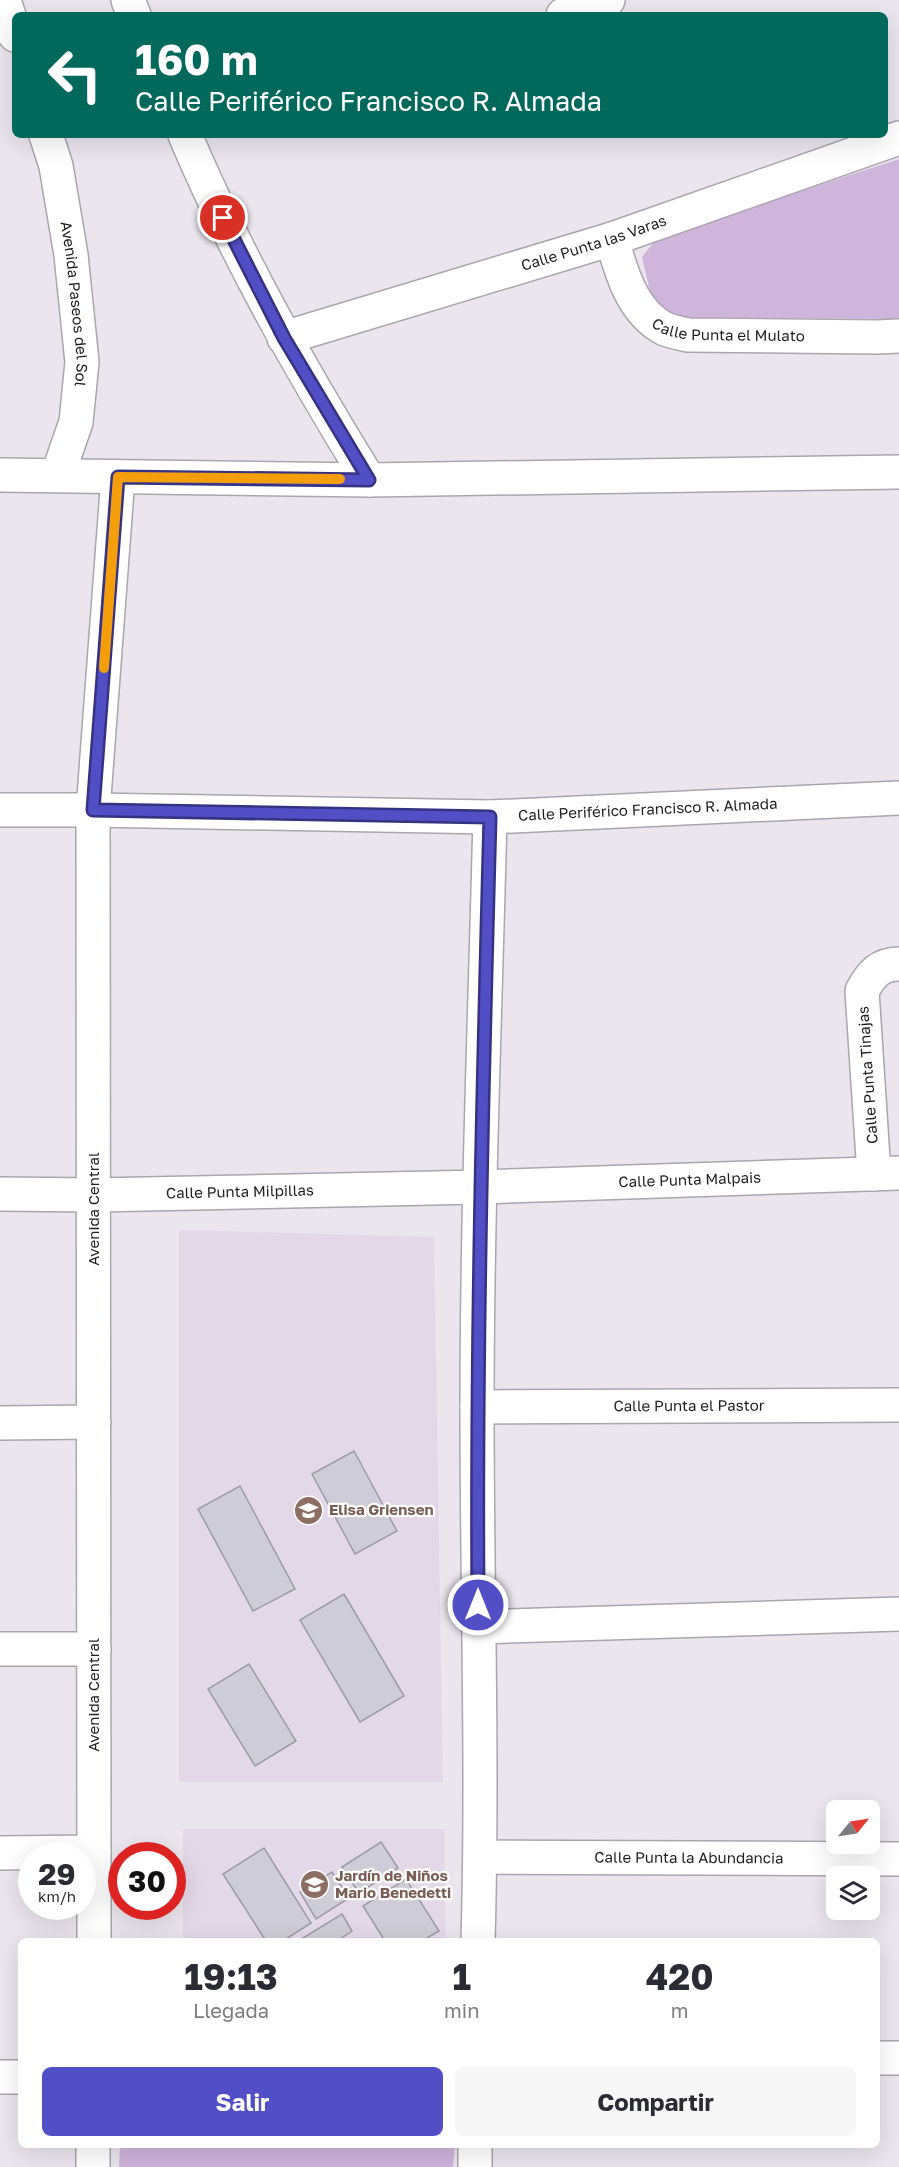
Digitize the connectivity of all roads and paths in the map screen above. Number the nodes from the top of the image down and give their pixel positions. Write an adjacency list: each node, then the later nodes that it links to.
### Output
1 (4, 0): 4 (street)
2 (608, 0): 3 (street)
3 (572, 12)
4 (12, 25)
5 (47, 138): 12 (street, Avenida Paseos del Sol)
6 (193, 138): 10 (street)
7 (899, 138): 8 (street, Calle Punta las Varas)
8 (612, 238): 9 (street, Calle Punta el Mulato); 10 (street, Calle Punta las Varas)
9 (899, 336)
10 (284, 338): 15 (street)
11 (899, 472): 15 (street)
12 (58, 474): 13 (street); 14 (street)
13 (0, 475)
14 (118, 477): 15 (street); 18 (street, Avenida Central)
15 (369, 480)
16 (899, 798): 19 (street, Calle Periférico Francisco R. Almada)
17 (0, 810): 18 (street, Calle Periférico Francisco R. Almada)
18 (93, 810): 19 (street, Calle Periférico Francisco R. Almada); 24 (street, Avenida Central)
19 (490, 817): 22 (street)
20 (899, 964): 21 (street, Calle Punta Tinajas)
21 (886, 1173): 22 (street, Calle Punta Malpais)
22 (480, 1187): 24 (street, Calle Punta Milpillas); 26 (street)
23 (0, 1194): 24 (street, Calle Punta Milpillas)
24 (94, 1195): 27 (street, Avenida Central)
25 (899, 1405): 26 (street, Calle Punta el Pastor)
26 (477, 1407): 30 (street)
27 (94, 1422): 28 (street); 32 (street, Avenida Central)
28 (0, 1423)
29 (899, 1614): 30 (street)
30 (478, 1627): 36 (street)
31 (0, 1648): 32 (street)
32 (93, 1649): 33 (street, Avenida Central)
33 (94, 1842)
34 (0, 1853): 35 (street)
35 (18, 1853)
36 (481, 1857): 37 (street, Calle Punta la Abundancia); 40 (street)
37 (899, 1859)
38 (94, 1920): 39 (street, Avenida Central)
39 (94, 1938)
40 (478, 1938)
41 (880, 2058): 42 (street)
42 (899, 2058)
43 (0, 2077): 44 (street)
44 (18, 2077)
45 (93, 2148): 47 (street)
46 (475, 2148): 48 (street)
47 (93, 2167)
48 (475, 2167)

